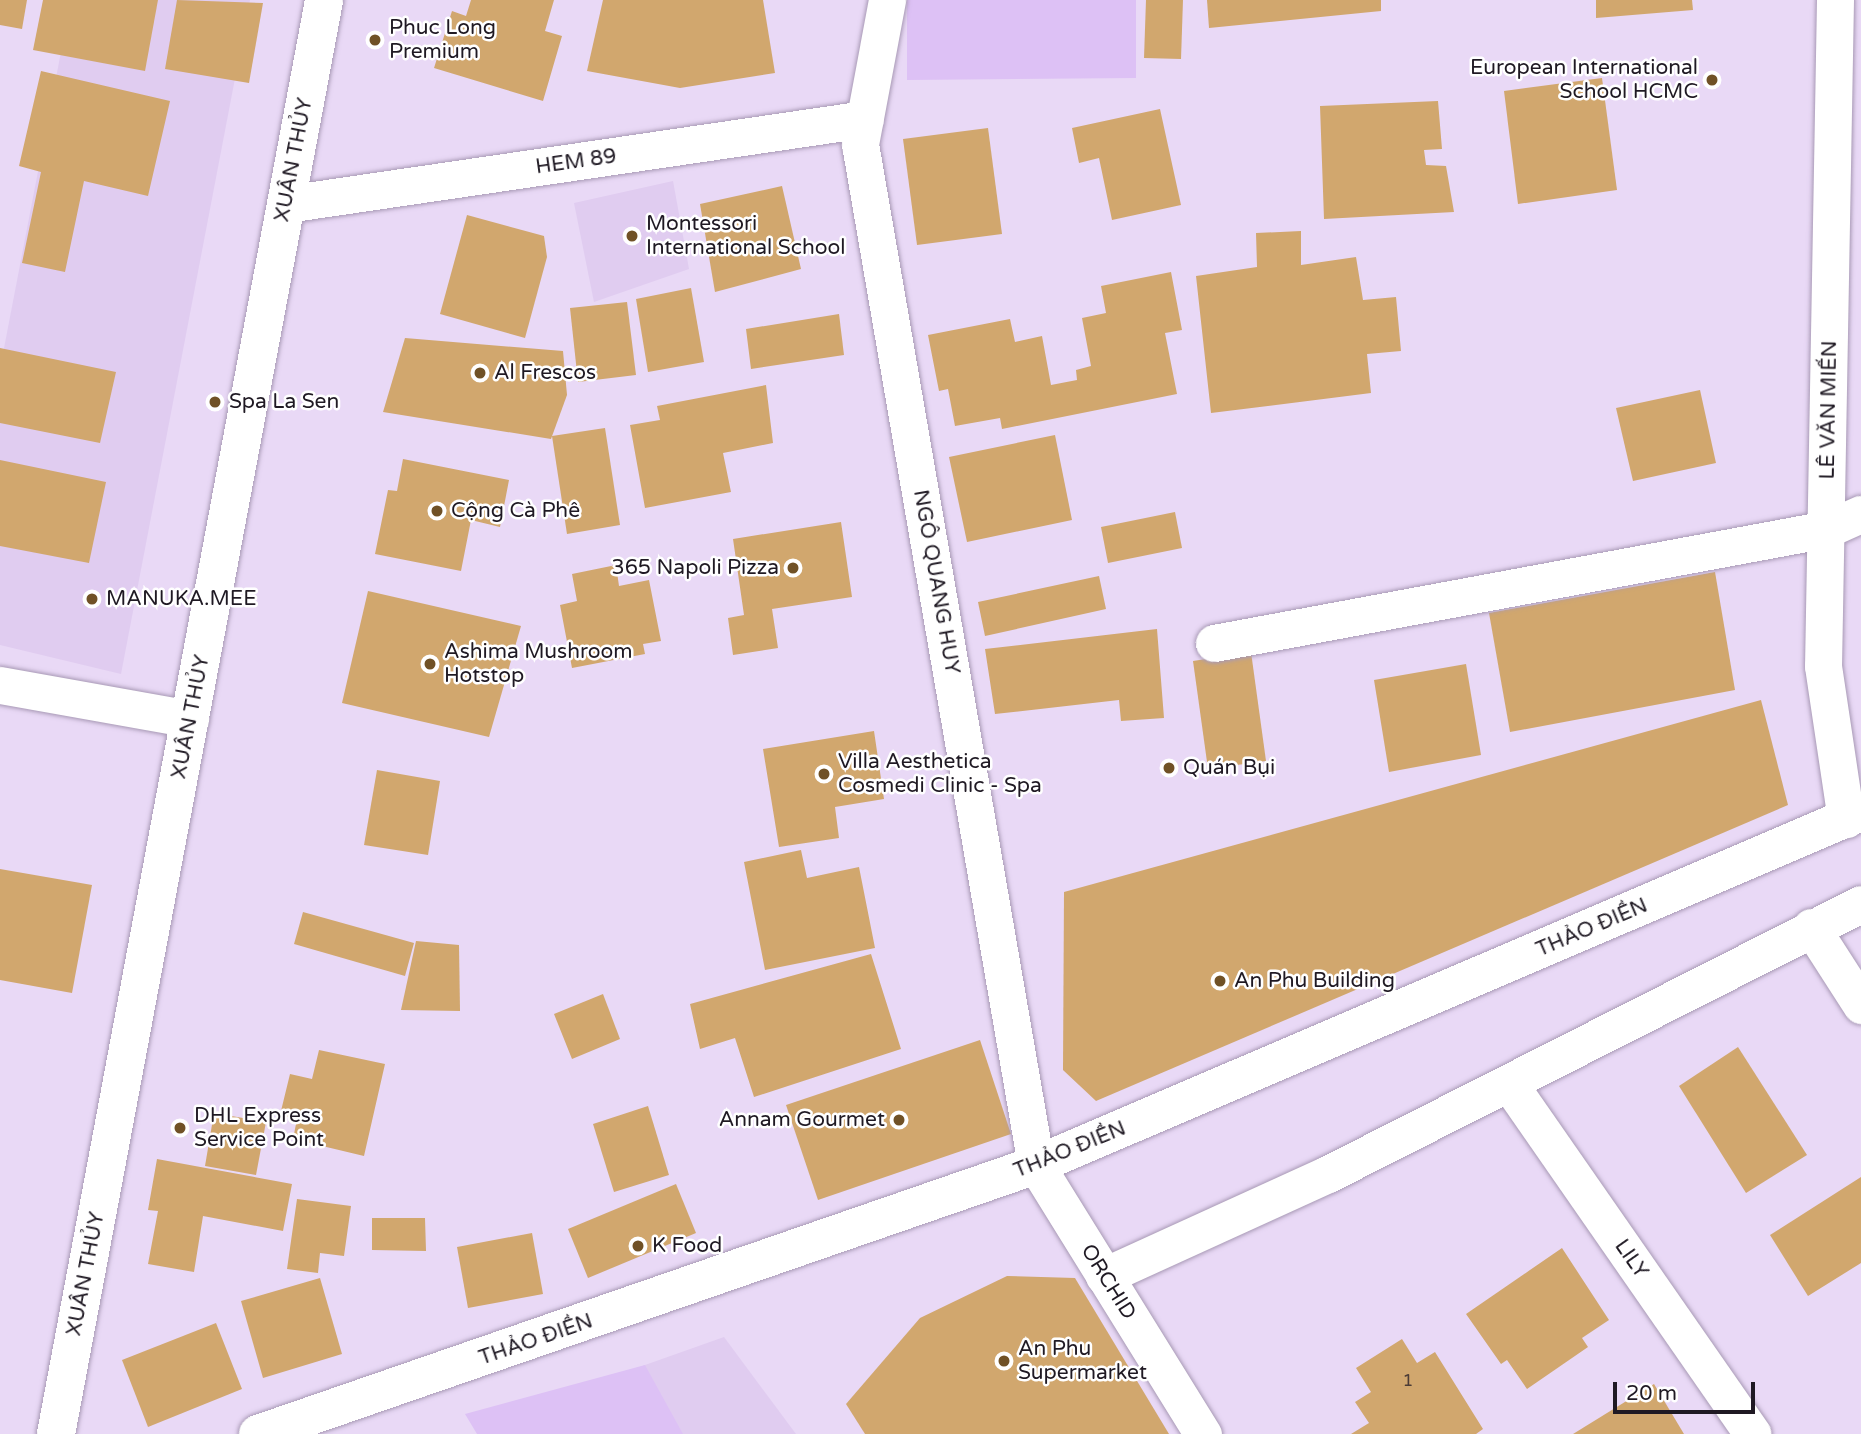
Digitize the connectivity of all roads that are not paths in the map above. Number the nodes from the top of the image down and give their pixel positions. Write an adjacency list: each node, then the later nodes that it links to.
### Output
1 (324, 0): 5 (main road, XUÂN THỦY)
2 (887, 0): 4 (street, NGÔ QUANG HUY)
3 (1835, 0): 7 (street, LÊ VĂN MIẾN)
4 (865, 119): 5 (street, HEM 89); 16 (street, NGÔ QUANG HUY)
5 (286, 204): 10 (main road, XUÂN THỦY)
6 (1861, 514): 7 (street)
7 (1827, 528): 8 (street); 11 (street, LÊ VĂN MIẾN)
8 (1214, 643)
9 (0, 685): 10 (street)
10 (190, 719): 19 (main road, XUÂN THỦY)
11 (1854, 816): 16 (main road, THẢO ĐIỀN)
12 (1861, 904): 13 (street)
13 (1811, 927): 14 (street); 15 (street)
14 (1861, 1005)
15 (1510, 1085): 17 (street); 22 (street, LILY)
16 (1036, 1165): 17 (street, ORCHID); 18 (main road, THẢO ĐIỀN)
17 (1104, 1276): 21 (street, ORCHID)
18 (320, 1425): 20 (main road, THẢO ĐIỀN)
19 (57, 1434)
20 (258, 1434)
21 (1203, 1434)
22 (1753, 1434)

